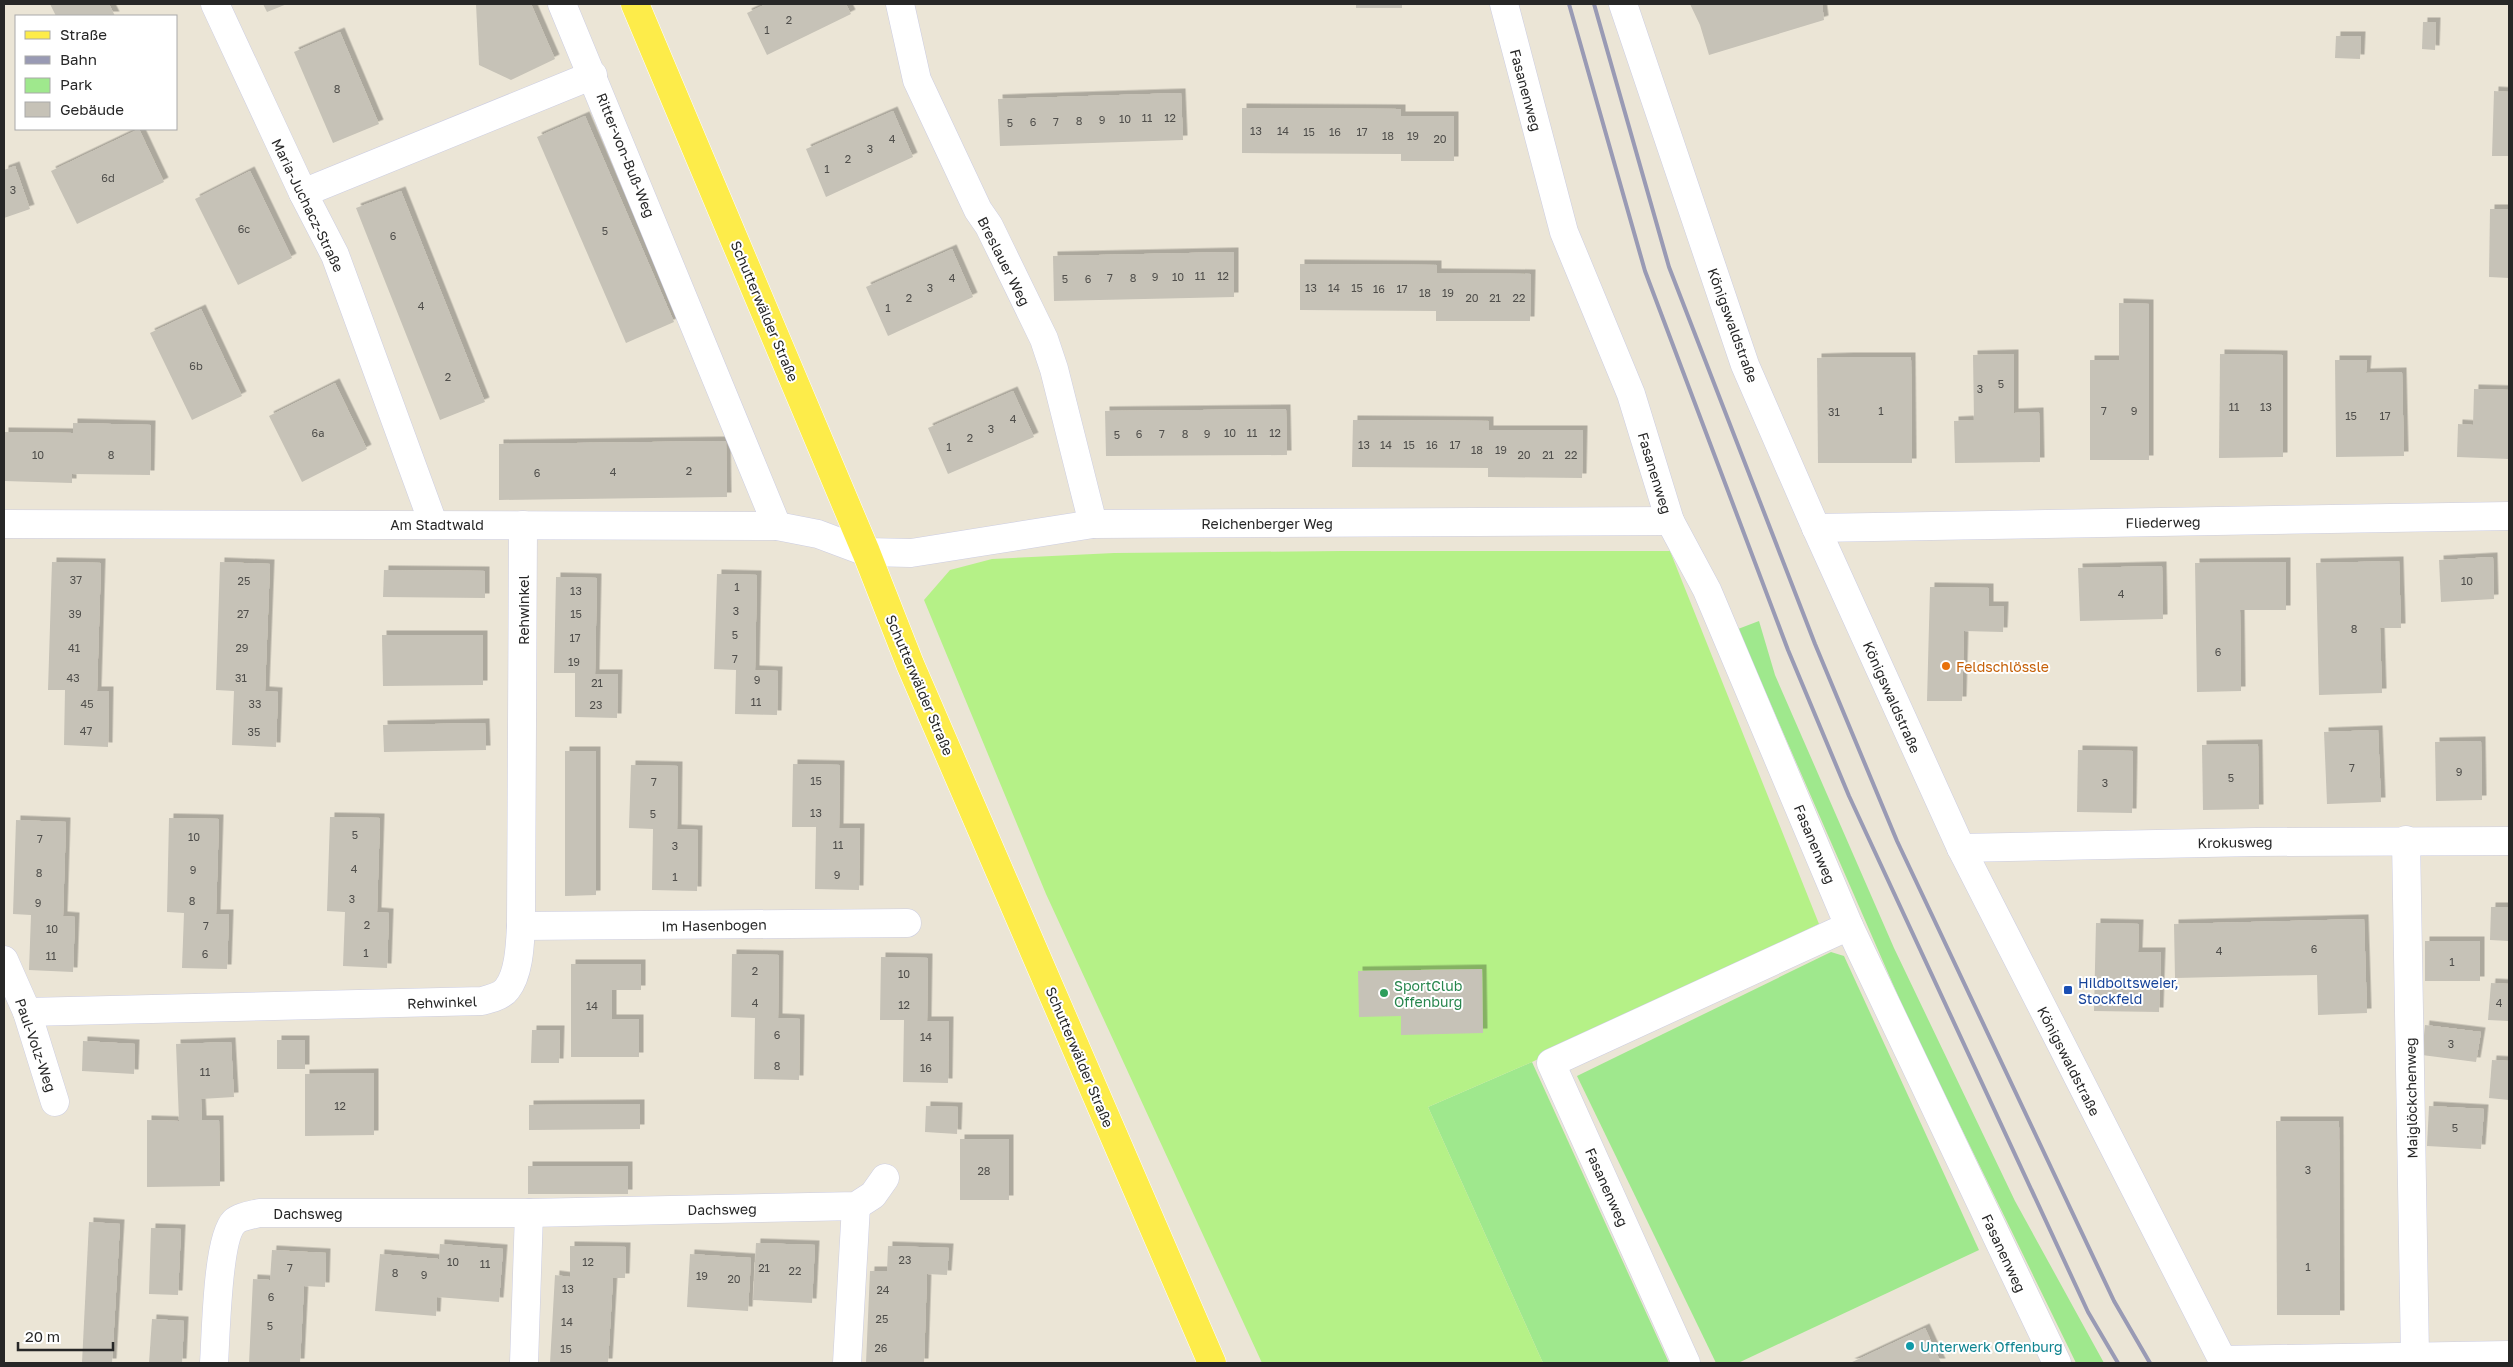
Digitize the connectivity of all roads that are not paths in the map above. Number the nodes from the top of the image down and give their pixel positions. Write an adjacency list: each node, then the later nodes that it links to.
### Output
1 (215, 4): 8 (street, Maria-Juchacz-Straße)
2 (562, 4): 7 (street)
3 (635, 4): 17 (main road, Schutterwälder Straße)
4 (900, 4): 13 (street, Breslauer Weg)
5 (1504, 4): 10 (street, Fasanenweg)
6 (1623, 4): 16 (street, Königswaldstraße)
7 (594, 75): 8 (street, Ritter-von-Buß-Weg); 15 (street, Ritter-von-Buß-Weg)
8 (303, 194): 11 (street, Maria-Juchacz-Straße)
9 (2509, 516): 16 (street, Fliederweg)
10 (1670, 521): 13 (street, Reichenberger Weg); 23 (street, Fasanenweg)
11 (433, 523): 12 (street, Am Stadtwald); 14 (street, Am Stadtwald)
12 (4, 524)
13 (1093, 524): 17 (street, Reichenberger Weg)
14 (523, 525): 15 (street, Am Stadtwald); 22 (street, Rehwinkel)
15 (777, 526): 17 (street, Am Stadtwald)
16 (1816, 528): 20 (street, Königswaldstraße)
17 (866, 552): 36 (main road, Schutterwälder Straße)
18 (2406, 840): 19 (street, Krokusweg); 20 (street, Krokusweg); 31 (street, Maiglöckchenweg)
19 (2509, 841)
20 (1961, 848): 32 (street, Königswaldstraße)
21 (907, 923): 22 (street, Im Hasenbogen)
22 (521, 926): 25 (street, Rehwinkel)
23 (1849, 926): 37 (street, Fasanenweg); 38 (street, Fasanenweg)
24 (4, 960): 25 (street, Paul-Volz-Weg)
25 (27, 1012): 26 (street, Paul-Volz-Weg)
26 (55, 1102)
27 (885, 1178): 28 (street)
28 (856, 1206): 29 (street, Dachsweg); 35 (street)
29 (529, 1213): 33 (street, Dachsweg); 34 (street)
30 (2509, 1355): 31 (street)
31 (2415, 1356): 32 (street)
32 (2223, 1362)
33 (214, 1363)
34 (524, 1363)
35 (847, 1363)
36 (1212, 1363)
37 (1686, 1363)
38 (2057, 1363)

